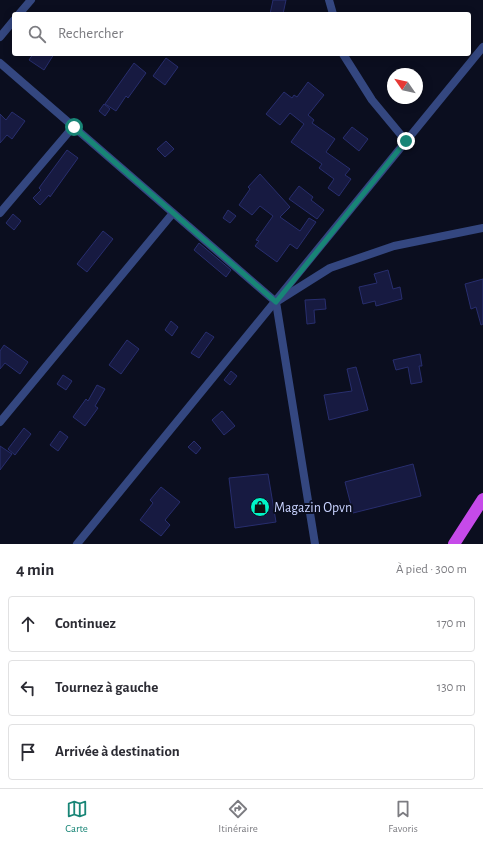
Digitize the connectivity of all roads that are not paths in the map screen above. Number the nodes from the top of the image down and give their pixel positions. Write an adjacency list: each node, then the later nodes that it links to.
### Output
1 (31, 0): 3 (street)
2 (329, 0): 4 (street)
3 (21, 12)
4 (332, 12)
5 (12, 22): 6 (street)
6 (0, 37)
7 (483, 47): 11 (street)
8 (344, 56): 11 (street)
9 (0, 63): 10 (street)
10 (74, 127): 12 (street); 13 (street)
11 (406, 141): 15 (street)
12 (0, 213)
13 (173, 213): 15 (street); 16 (street)
14 (483, 228): 15 (street)
15 (276, 302): 18 (street); 19 (street)
16 (0, 422)
17 (483, 498): 20 (highway)
18 (77, 544)
19 (315, 544)
20 (454, 544)

